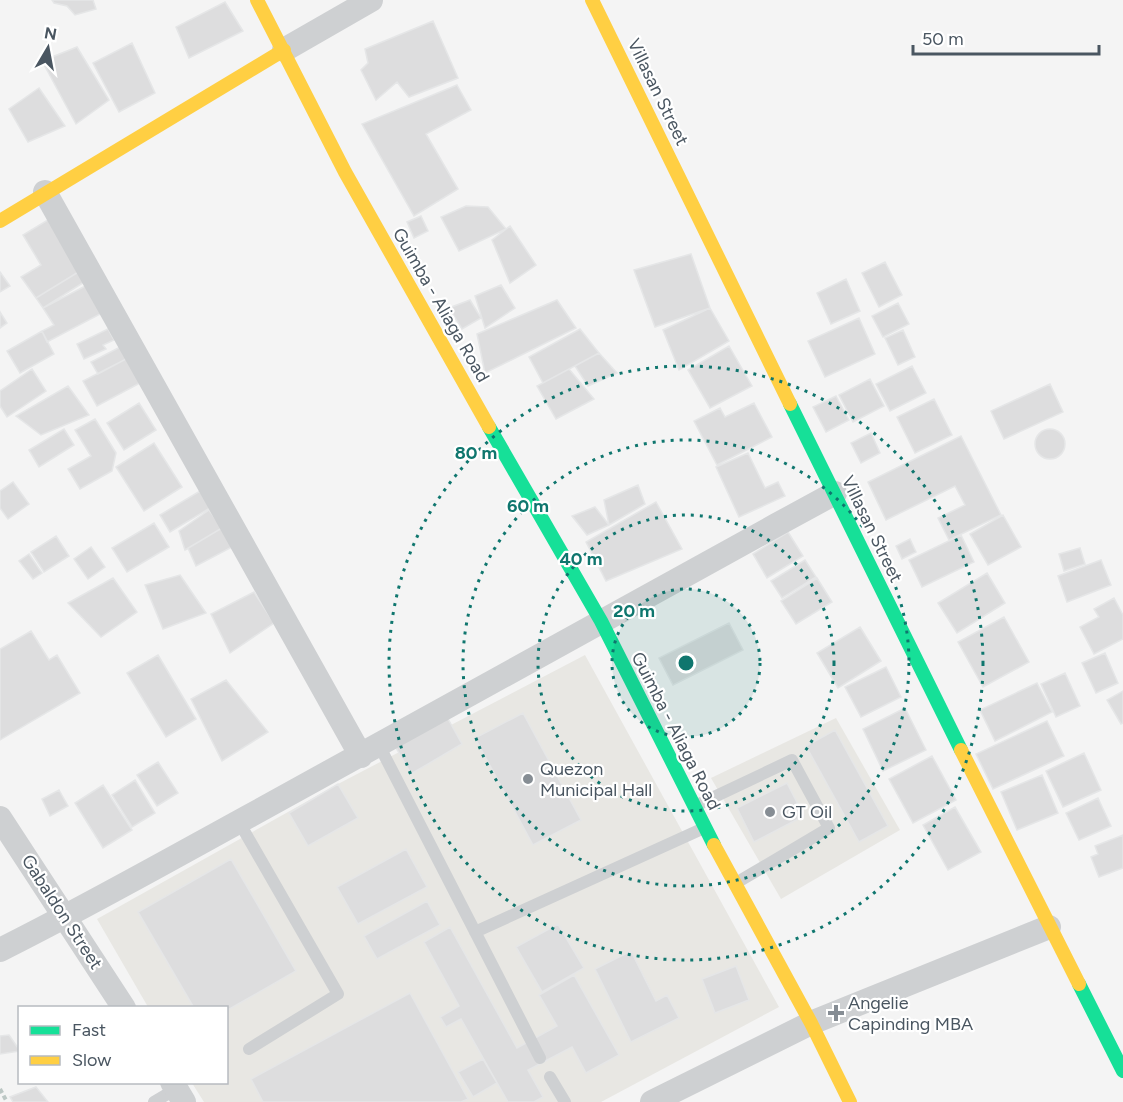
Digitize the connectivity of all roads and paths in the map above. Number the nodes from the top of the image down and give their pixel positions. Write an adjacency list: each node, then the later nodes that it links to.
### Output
1 (257, 0): 4 (street, Guimba - Aliaga Road)
2 (371, 0): 4 (street)
3 (592, 0): 7 (street, Villasan Street)
4 (284, 50): 5 (street); 8 (street, Guimba - Aliaga Road)
5 (45, 192): 6 (street); 9 (street)
6 (0, 221)
7 (835, 493): 8 (street); 16 (street, Villasan Street)
8 (601, 621): 9 (street); 10 (street, Guimba - Aliaga Road)
9 (370, 751): 12 (street); 17 (lane)
10 (694, 806): 13 (street, Guimba - Aliaga Road); 14 (lane)
11 (0, 818): 15 (street, Gabaldon Street)
12 (239, 822): 15 (street); 21 (lane)
13 (705, 828): 14 (street, Guimba - Aliaga Road); 17 (lane)
14 (735, 883): 20 (street, Guimba - Aliaga Road)
15 (66, 917): 18 (street); 19 (street, Gabaldon Street)
16 (1049, 927): 20 (street); 23 (street, Villasan Street)
17 (476, 932): 22 (lane)
18 (0, 950)
19 (123, 1006)
20 (811, 1023): 30 (street); 31 (street, Guimba - Aliaga Road)
21 (249, 1049)
22 (540, 1058)
23 (1123, 1071)
24 (550, 1077): 29 (lane)
25 (0, 1089): 27 (path)
26 (177, 1091): 28 (lane)
27 (8, 1102)
28 (154, 1102)
29 (565, 1102)
30 (652, 1102)
31 (850, 1102)

